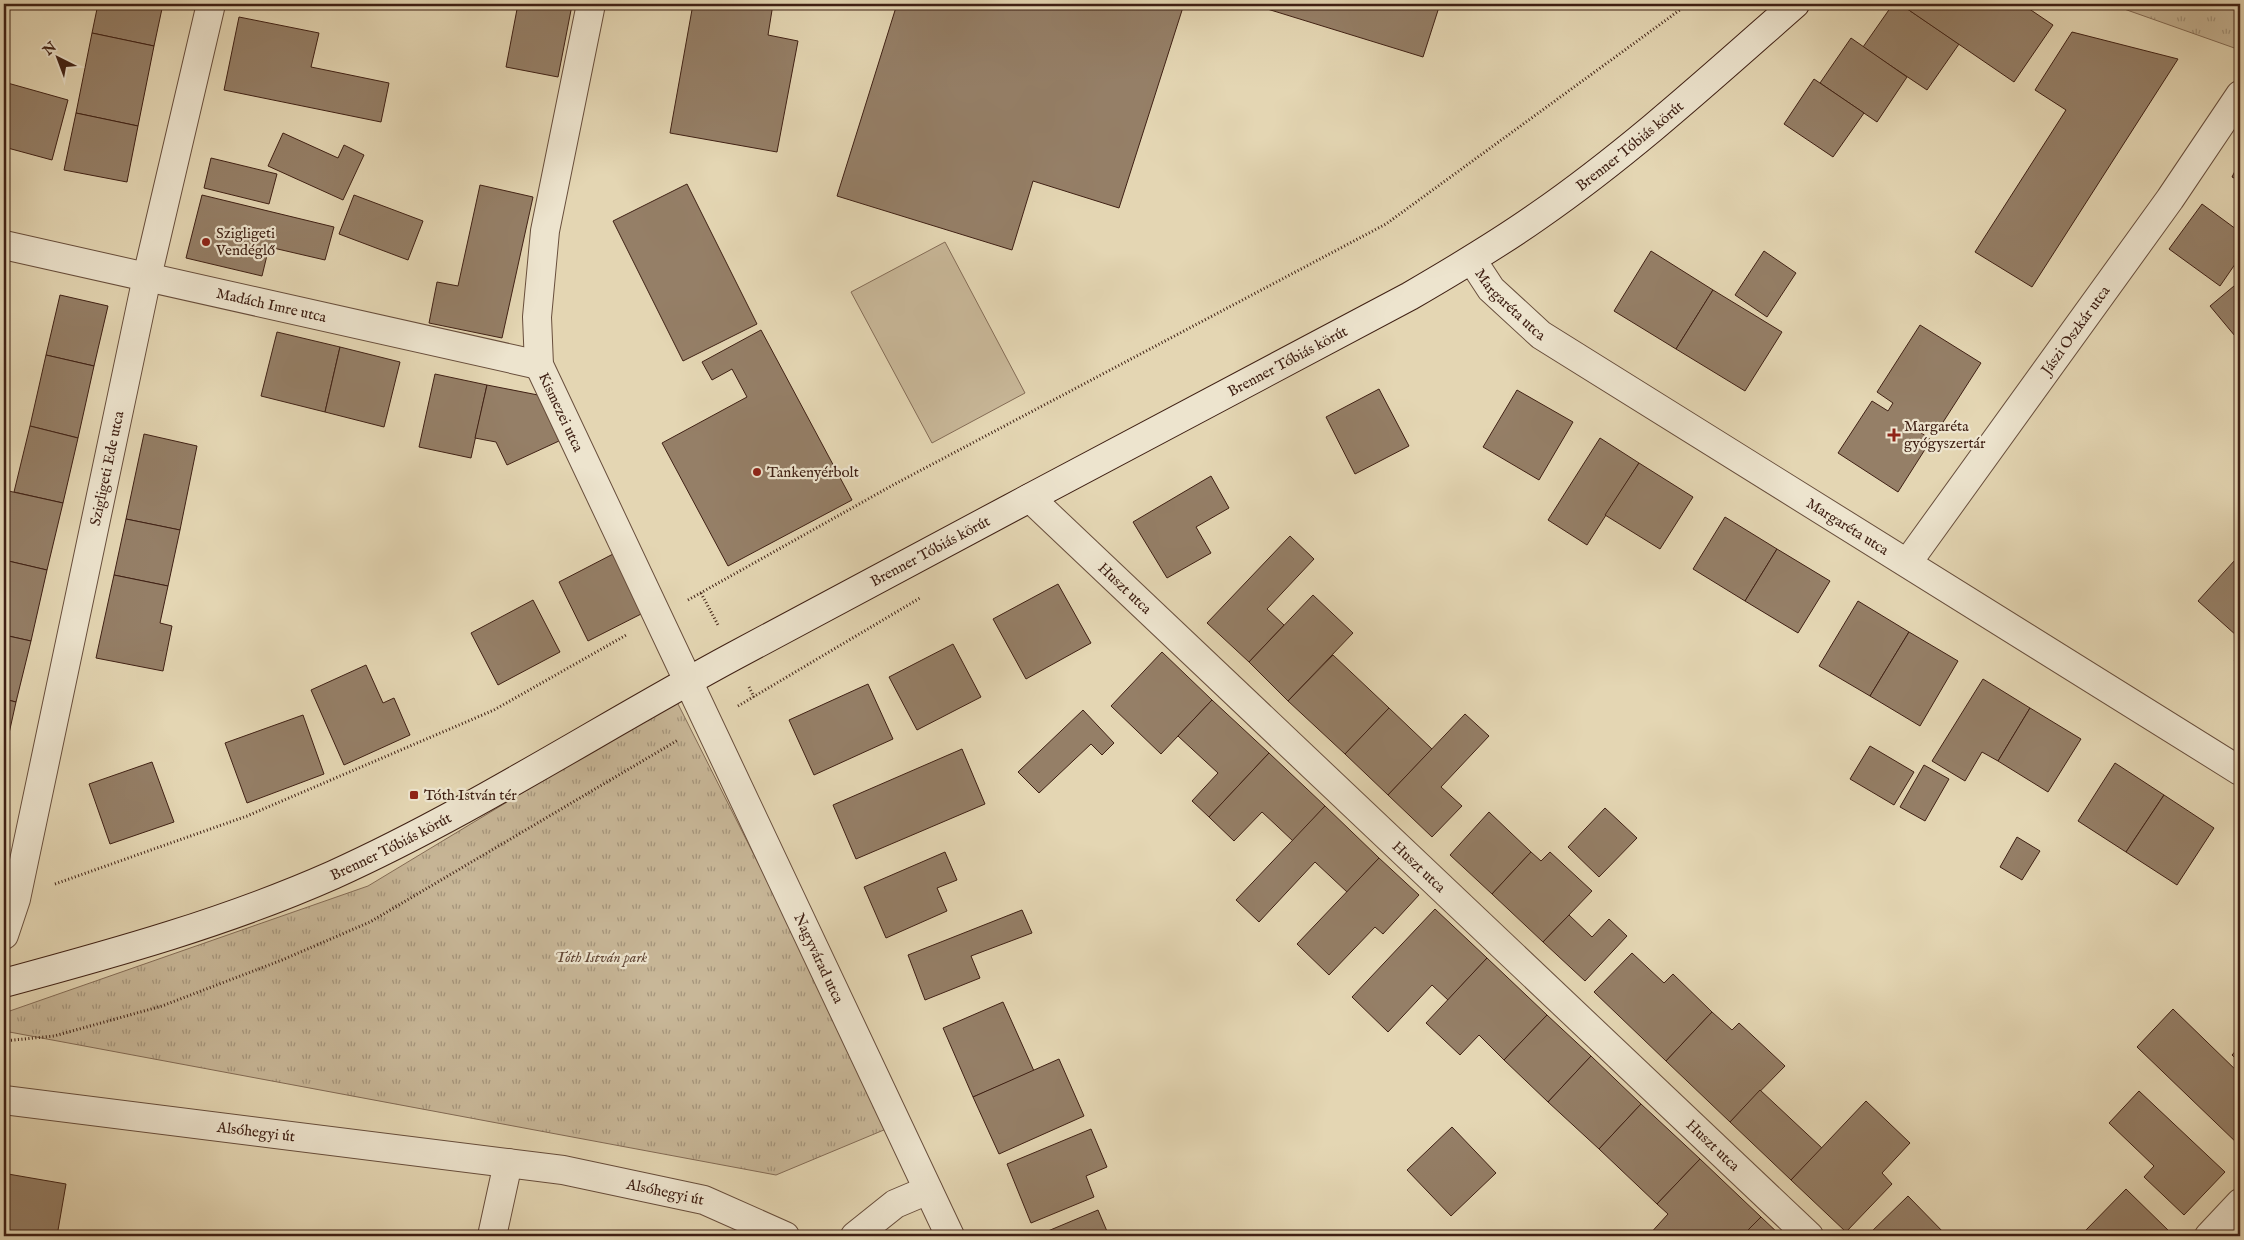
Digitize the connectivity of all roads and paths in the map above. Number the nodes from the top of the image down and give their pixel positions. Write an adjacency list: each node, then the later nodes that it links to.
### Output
1 (211, 4): 10 (street, Szigligeti Ede utca)
2 (591, 4): 11 (street, Kismezei utca)
3 (1688, 4): 14 (path)
4 (1795, 4): 9 (street, Brenner Tóbiás körút)
5 (2235, 4): 6 (path)
6 (2240, 5)
7 (2240, 95): 13 (street, Jászi Oszkár utca)
8 (4, 246): 10 (street, Madách Imre utca)
9 (1472, 260): 12 (street, Brenner Tóbiás körút); 13 (street, Margaréta utca)
10 (147, 277): 11 (street, Madách Imre utca); 19 (street, Szigligeti Ede utca)
11 (539, 365): 14 (street, Kismezei utca)
12 (1030, 498): 15 (street, Brenner Tóbiás körút); 31 (street, Huszt utca)
13 (1908, 562): 18 (street, Margaréta utca)
14 (658, 617): 15 (street, Kismezei utca); 19 (path)
15 (688, 681): 17 (street, Nagyvárad utca); 21 (street, Brenner Tóbiás körút)
16 (754, 697): 17 (path)
17 (708, 724): 22 (path); 25 (street, Nagyvárad utca)
18 (2240, 771)
19 (16, 899): 20 (street, Szigligeti Ede utca)
20 (4, 935)
21 (4, 983)
22 (4, 1041)
23 (4, 1100): 24 (street, Alsóhegyi út)
24 (508, 1163): 27 (street); 28 (street, Alsóhegyi út)
25 (928, 1190): 29 (street); 30 (street, Nagyvárad utca)
26 (2240, 1203): 32 (street)
27 (492, 1236)
28 (785, 1236)
29 (855, 1236)
30 (950, 1236)
31 (1809, 1236)
32 (2209, 1236)

